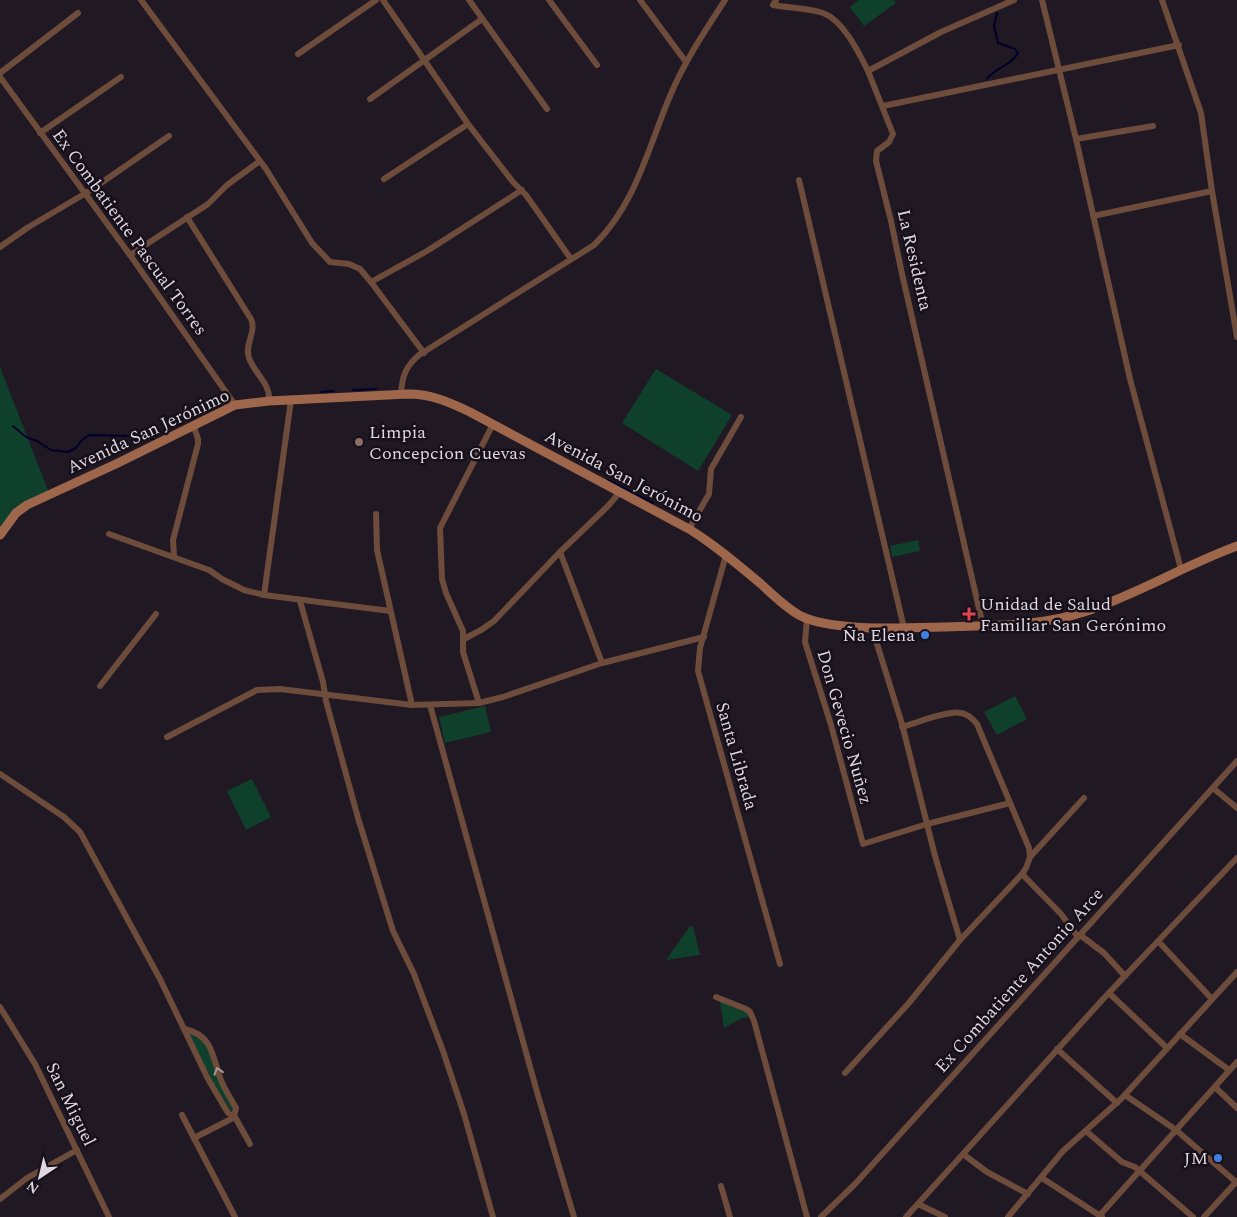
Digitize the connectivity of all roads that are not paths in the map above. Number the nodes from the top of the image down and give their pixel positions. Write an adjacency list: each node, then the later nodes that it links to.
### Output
1 (142, 0): 32 (street)
2 (376, 0): 15 (street)
3 (383, 0): 16 (street)
4 (469, 0): 13 (street)
5 (549, 0): 18 (street)
6 (640, 0): 17 (street)
7 (725, 0): 17 (street)
8 (776, 0): 20 (street, La Residenta)
9 (1014, 0): 20 (street)
10 (1042, 0): 19 (street)
11 (1162, 0): 14 (street)
12 (78, 13): 21 (street)
13 (482, 19): 16 (street); 26 (street)
14 (1179, 44): 19 (street); 36 (street)
15 (298, 54)
16 (424, 60): 24 (street); 27 (street)
17 (686, 62): 42 (street)
18 (596, 65)
19 (1059, 70): 25 (street); 31 (street)
20 (868, 71): 25 (street, La Residenta)
21 (0, 73)
22 (0, 77): 29 (street, Ex Combatiente Pascual Torres)
23 (121, 77): 29 (street)
24 (370, 99)
25 (883, 106): 68 (street, La Residenta)
26 (547, 109)
27 (468, 124): 33 (street); 35 (street)
28 (1153, 126): 31 (street)
29 (40, 133): 37 (street, Ex Combatiente Pascual Torres)
30 (169, 136): 37 (street)
31 (1076, 139): 38 (street)
32 (260, 161): 39 (street); 43 (street)
33 (384, 179)
34 (799, 180): 70 (street)
35 (522, 190): 42 (street); 43 (street)
36 (1212, 191): 38 (street); 44 (street)
37 (85, 194): 40 (street); 41 (street, Ex Combatiente Pascual Torres)
38 (1093, 216): 62 (street)
39 (187, 217): 41 (street); 48 (street)
40 (0, 247)
41 (130, 255): 49 (street, Ex Combatiente Pascual Torres)
42 (571, 259): 45 (street)
43 (371, 282): 45 (street)
44 (1237, 337)
45 (424, 353): 46 (street)
46 (400, 394): 47 (street, Avenida San Jerónimo); 51 (street, Avenida San Jerónimo)
47 (291, 400): 48 (street, Avenida San Jerónimo); 63 (street)
48 (269, 401): 49 (street, Avenida San Jerónimo)
49 (235, 405): 52 (street, Avenida San Jerónimo)
50 (741, 416): 55 (street)
51 (493, 424): 53 (street, Avenida San Jerónimo); 72 (street)
52 (194, 427): 57 (street, Avenida San Jerónimo); 61 (street)
53 (620, 492): 55 (street, Avenida San Jerónimo); 59 (street)
54 (376, 514): 65 (street)
55 (689, 529): 60 (street, Avenida San Jerónimo)
56 (109, 534): 61 (street)
57 (0, 535)
58 (1237, 546): 62 (street, Avenida San Jerónimo)
59 (560, 552): 72 (street); 73 (street)
60 (726, 555): 67 (street, Avenida San Jerónimo); 71 (street, Santa Librada)
61 (174, 556): 63 (street)
62 (1181, 569): 68 (street, Avenida San Jerónimo)
63 (264, 595): 64 (street)
64 (300, 600): 65 (street); 75 (street)
65 (390, 611): 77 (street)
66 (156, 614): 74 (street)
67 (807, 619): 69 (street, Avenida San Jerónimo); 87 (street, Don Gevecio Nuñez)
68 (983, 626): 70 (street, Avenida San Jerónimo)
69 (872, 628): 70 (street, Avenida San Jerónimo); 79 (street)
70 (904, 628)
71 (704, 637): 73 (street); 94 (street, Santa Librada)
72 (464, 639): 76 (street)
73 (602, 663): 76 (street)
74 (100, 686)
75 (325, 694): 77 (street); 80 (street); 131 (street)
76 (479, 703): 78 (street)
77 (412, 705): 78 (street)
78 (430, 705): 132 (street)
79 (902, 727): 85 (street); 87 (street)
80 (167, 737)
81 (1237, 761): 83 (street, Ex Combatiente Antonio Arce)
82 (0, 774): 101 (street)
83 (1213, 788): 86 (street); 91 (street, Ex Combatiente Antonio Arce)
84 (1084, 798): 88 (street)
85 (1010, 803): 87 (street); 88 (street)
86 (1237, 808)
87 (927, 824): 92 (street)
88 (1030, 857): 90 (street)
89 (1237, 858): 93 (street)
90 (1022, 874): 91 (street); 92 (street)
91 (1079, 936): 96 (street); 127 (street, Ex Combatiente Antonio Arce)
92 (960, 940): 107 (street)
93 (1158, 941): 96 (street); 99 (street)
94 (780, 964)
95 (1237, 972): 99 (street)
96 (1125, 976): 97 (street)
97 (1109, 993): 103 (street); 104 (street)
98 (716, 997): 134 (street)
99 (1212, 999): 102 (street)
100 (0, 1006): 118 (street, San Miguel)
101 (185, 1029): 113 (street); 113 (street, one-way to 101)
102 (1180, 1034): 103 (street); 106 (street)
103 (1167, 1048): 109 (street)
104 (1057, 1049): 110 (street); 119 (street)
105 (1237, 1062): 106 (street)
106 (1230, 1070): 108 (street)
107 (845, 1073)
108 (1215, 1087): 111 (street); 114 (street)
109 (1125, 1095): 110 (street); 114 (street)
110 (1117, 1103): 115 (street)
111 (1237, 1108)
112 (182, 1114): 116 (street)
113 (235, 1117): 116 (street); 117 (street)
114 (1176, 1130): 120 (street); 122 (street)
115 (1086, 1131): 120 (street); 121 (street)
116 (194, 1138): 130 (street)
117 (250, 1144)
118 (77, 1150): 125 (street); 129 (street, San Miguel)
119 (963, 1154): 124 (street); 126 (street)
120 (1139, 1171): 128 (street); 138 (street)
121 (1042, 1178): 124 (street); 128 (street)
122 (1237, 1182): 139 (street)
123 (721, 1186): 133 (street)
124 (1028, 1194): 137 (street)
125 (0, 1199)
126 (918, 1204): 135 (street); 136 (street)
127 (825, 1216)
128 (1101, 1216)
129 (109, 1217)
130 (235, 1217)
131 (493, 1217)
132 (574, 1217)
133 (730, 1217)
134 (807, 1217)
135 (906, 1217)
136 (945, 1217)
137 (1008, 1217)
138 (1193, 1217)
139 (1204, 1217)

